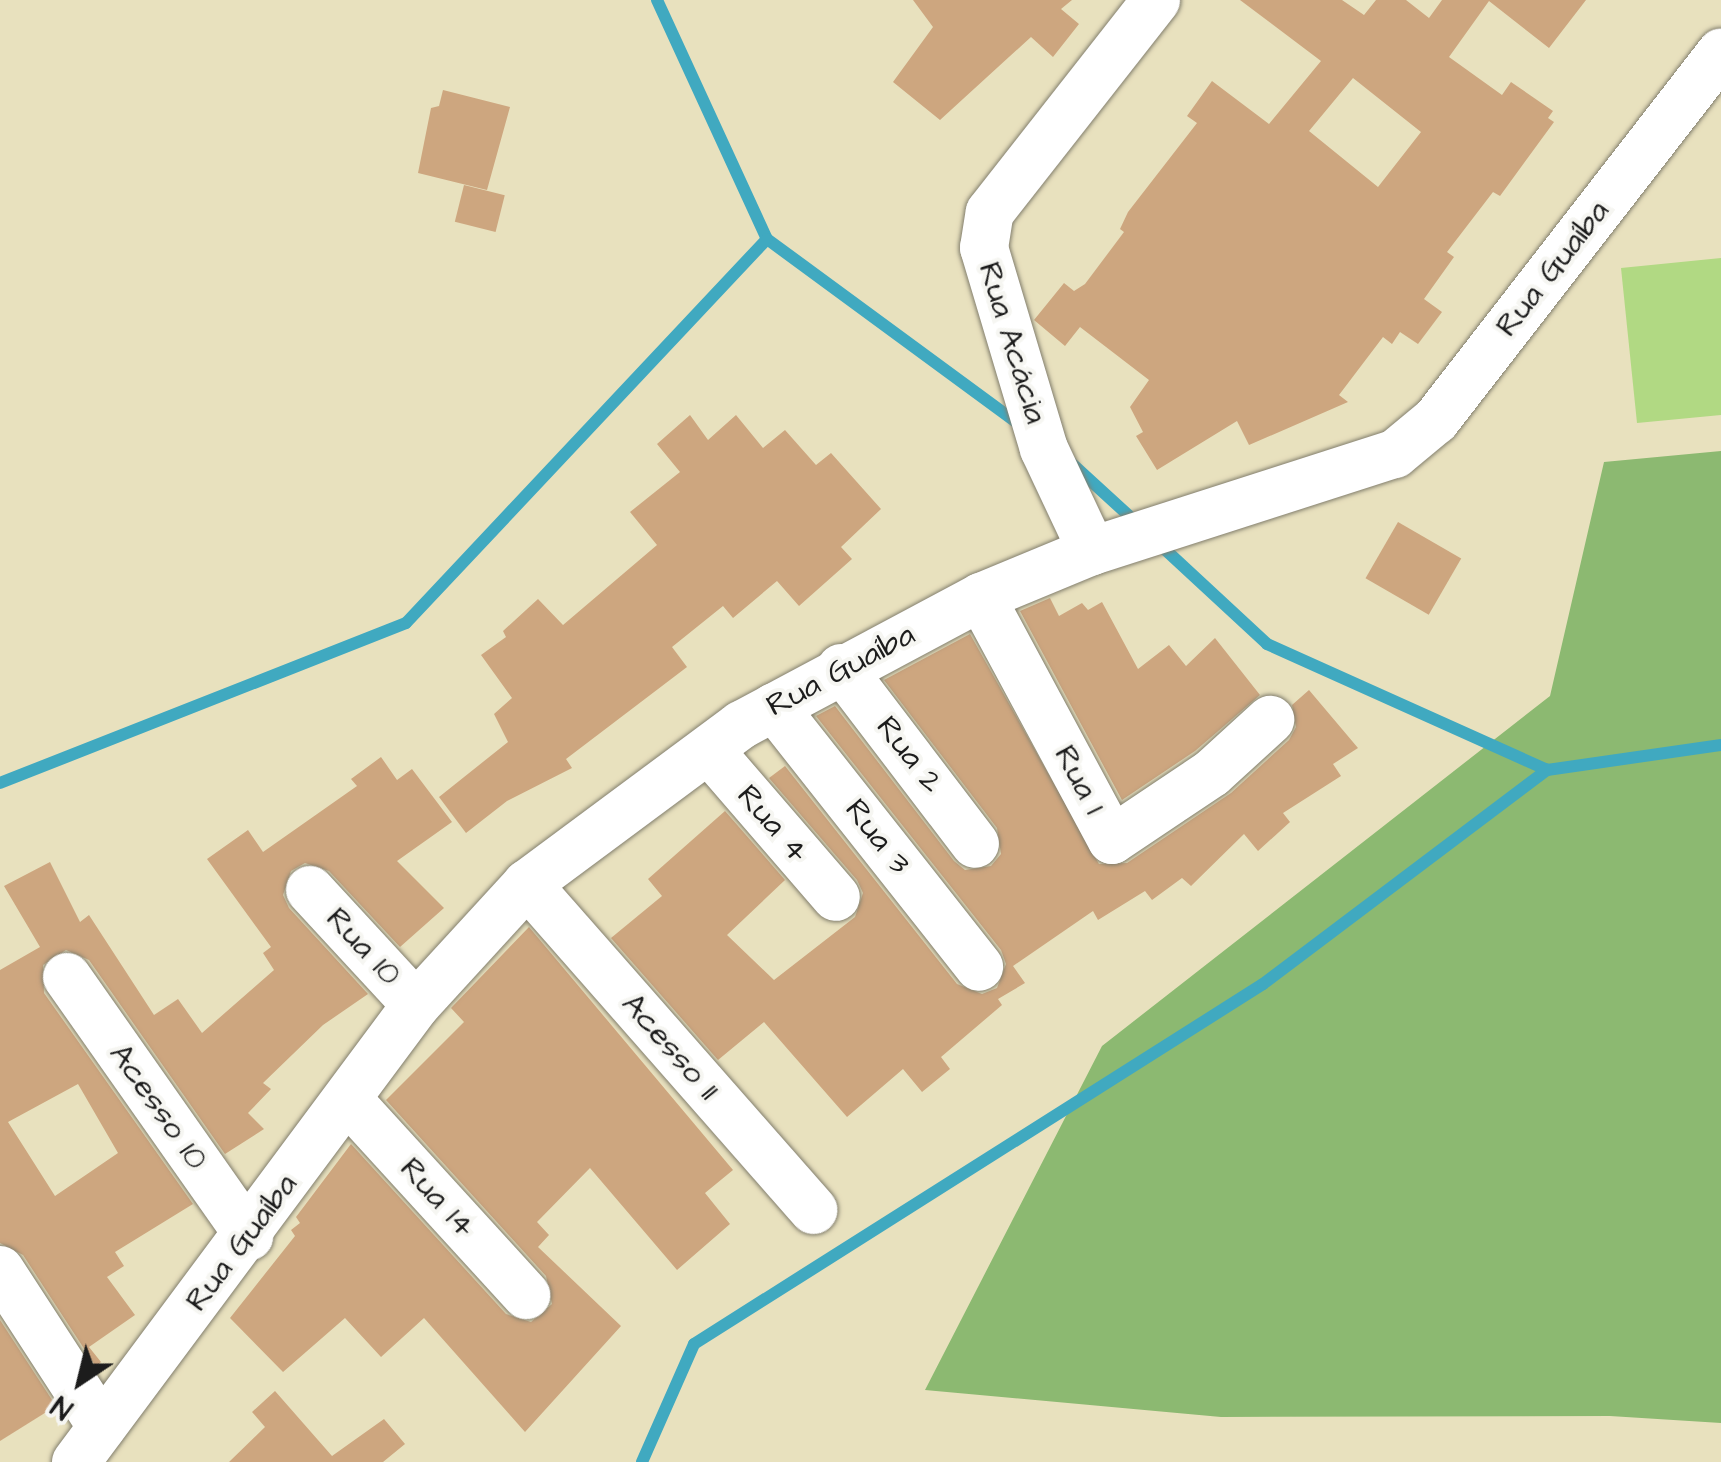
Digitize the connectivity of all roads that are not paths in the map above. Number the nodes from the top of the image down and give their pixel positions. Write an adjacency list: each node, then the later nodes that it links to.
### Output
1 (1156, 0): 3 (street, Rua Acácia)
2 (1721, 52): 3 (street, Rua Guaíba)
3 (1092, 551): 4 (street, Rua Guaíba)
4 (982, 596): 5 (street, Rua Guaíba); 7 (street, Rua 1)
5 (840, 668): 6 (street, Rua Guaíba); 9 (street, Rua 2)
6 (774, 707): 8 (street, Rua Guaíba); 13 (street, Rua 3)
7 (1270, 720)
8 (709, 750): 10 (street, Rua Guaíba); 12 (street, Rua 4)
9 (975, 844)
10 (527, 884): 15 (street, Rua Guaíba); 17 (street, Acesso 11)
11 (310, 890): 15 (street, Rua 10)
12 (836, 897)
13 (980, 968)
14 (67, 977): 18 (street, Acesso 10)
15 (416, 1005): 16 (street, Rua Guaíba)
16 (349, 1100): 18 (street, Rua Guaíba); 20 (street, Rua 14)
17 (813, 1210)
18 (249, 1236): 21 (street, Rua Guaíba)
19 (0, 1270): 21 (street)
20 (526, 1295)
21 (89, 1444)

